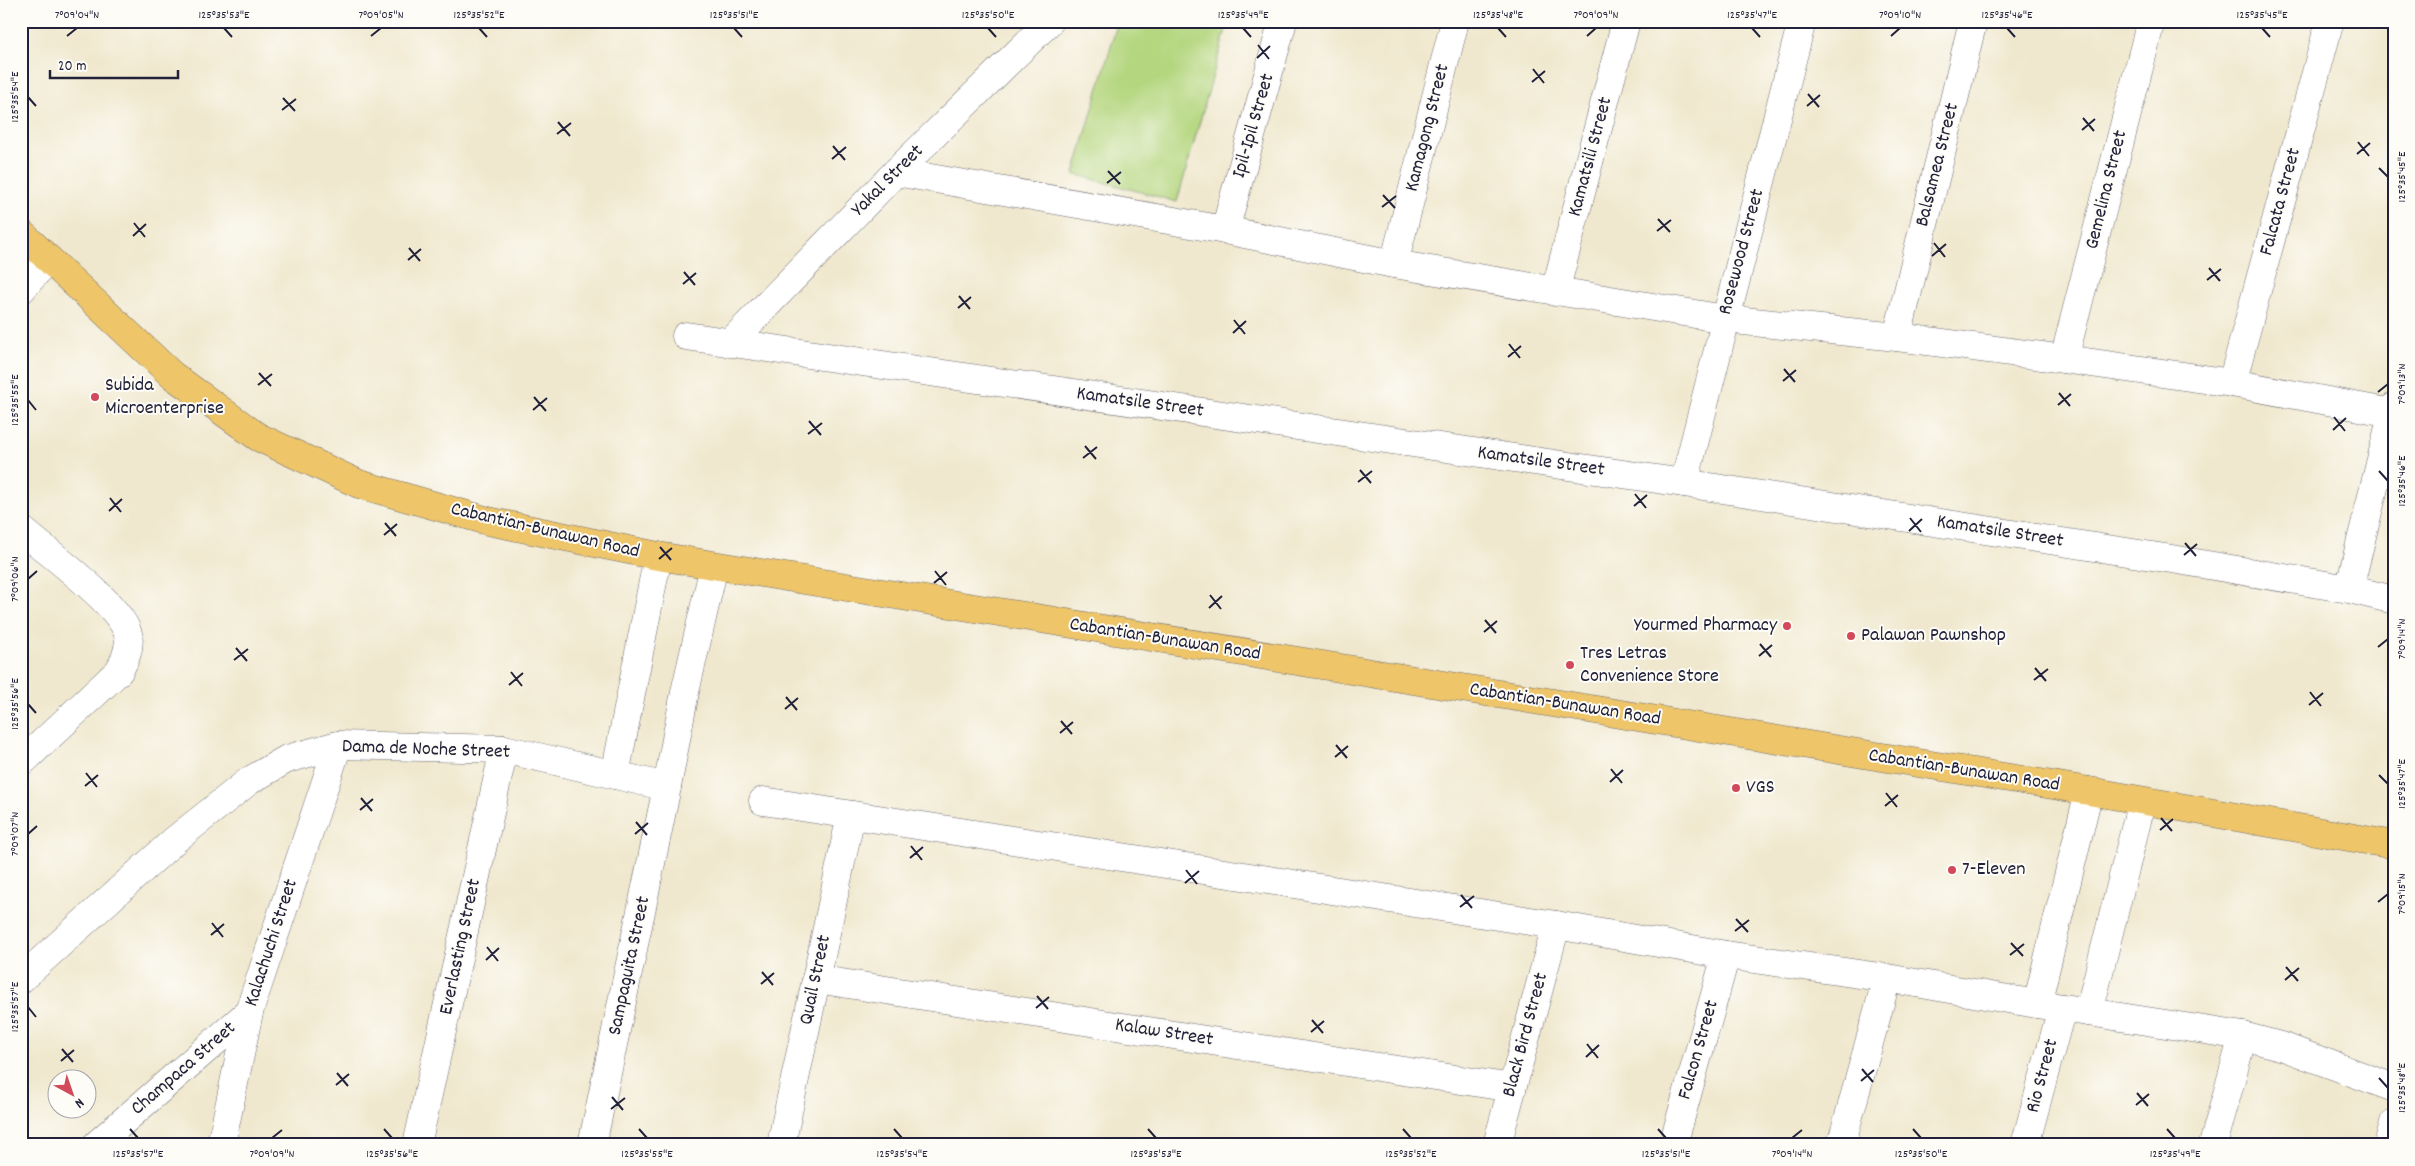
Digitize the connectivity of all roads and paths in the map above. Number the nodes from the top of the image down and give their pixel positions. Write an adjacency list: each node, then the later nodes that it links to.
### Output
1 (1050, 21): 9 (street, Yakal Street)
2 (1283, 21): 10 (street, Ipil-Ipil Street)
3 (1455, 21): 13 (street, Kamagong Street)
4 (1626, 21): 15 (street, Kamatsili Street)
5 (1802, 21): 16 (street, Rosewood Street)
6 (1973, 21): 18 (street, Balsamea Street)
7 (2150, 21): 20 (street, Gemelina Street)
8 (2330, 21): 21 (street, Falcata Street)
9 (896, 172): 10 (street); 19 (street, Yakal Street)
10 (1225, 230): 13 (street)
11 (21, 233): 12 (main road, Cabantian-Bunawan Road)
12 (48, 259): 14 (street); 25 (main road, Cabantian-Bunawan Road)
13 (1394, 264): 15 (street)
14 (21, 290)
15 (1555, 292): 16 (street)
16 (1725, 319): 18 (street); 23 (street, Rosewood Street)
17 (686, 336): 19 (street, Kamatsile Street)
18 (1897, 337): 20 (street)
19 (730, 343): 23 (street, Kamatsile Street)
20 (2064, 359): 21 (street)
21 (2232, 383): 22 (street)
22 (2393, 410): 27 (street)
23 (1684, 483): 27 (street, Kamatsile Street)
24 (21, 529): 31 (street)
25 (658, 556): 26 (main road, Cabantian-Bunawan Road); 32 (street)
26 (714, 566): 33 (street, Sampaguita Street); 34 (main road, Cabantian-Bunawan Road)
27 (2349, 589): 28 (street, Kamatsile Street)
28 (2394, 600)
29 (338, 745): 30 (street, Dama de Noche Street); 42 (street, Dama de Noche Street); 45 (street, Kalachuchi Street)
30 (504, 748): 32 (street, Dama de Noche Street); 53 (street, Everlasting Street)
31 (21, 763)
32 (615, 775): 33 (street, Dama de Noche Street)
33 (668, 787): 54 (street, Sampaguita Street)
34 (2089, 791): 35 (main road, Cabantian-Bunawan Road); 44 (street, Rio Street)
35 (2142, 800): 38 (main road, Cabantian-Bunawan Road); 46 (street)
36 (763, 801): 37 (street)
37 (851, 815): 39 (street); 43 (street, Quail Street)
38 (2394, 845)
39 (1556, 925): 40 (street); 48 (street, Black Bird Street)
40 (1726, 955): 41 (street); 57 (street, Falcon Street)
41 (1887, 978): 44 (street); 58 (street)
42 (21, 979)
43 (816, 979): 48 (street, Kalaw Street); 55 (street, Quail Street)
44 (2049, 1006): 46 (street); 59 (street, Rio Street)
45 (249, 1012): 51 (street, Champaca Street); 52 (street, Kalachuchi Street)
46 (2089, 1012): 47 (street)
47 (2243, 1036): 49 (street); 60 (street)
48 (1512, 1088): 56 (street, Black Bird Street)
49 (2394, 1088)
50 (2394, 1123): 61 (street)
51 (96, 1145)
52 (221, 1145)
53 (418, 1145)
54 (592, 1145)
55 (781, 1145)
56 (1497, 1145)
57 (1673, 1145)
58 (1841, 1145)
59 (2025, 1145)
60 (2213, 1145)
61 (2388, 1145)

